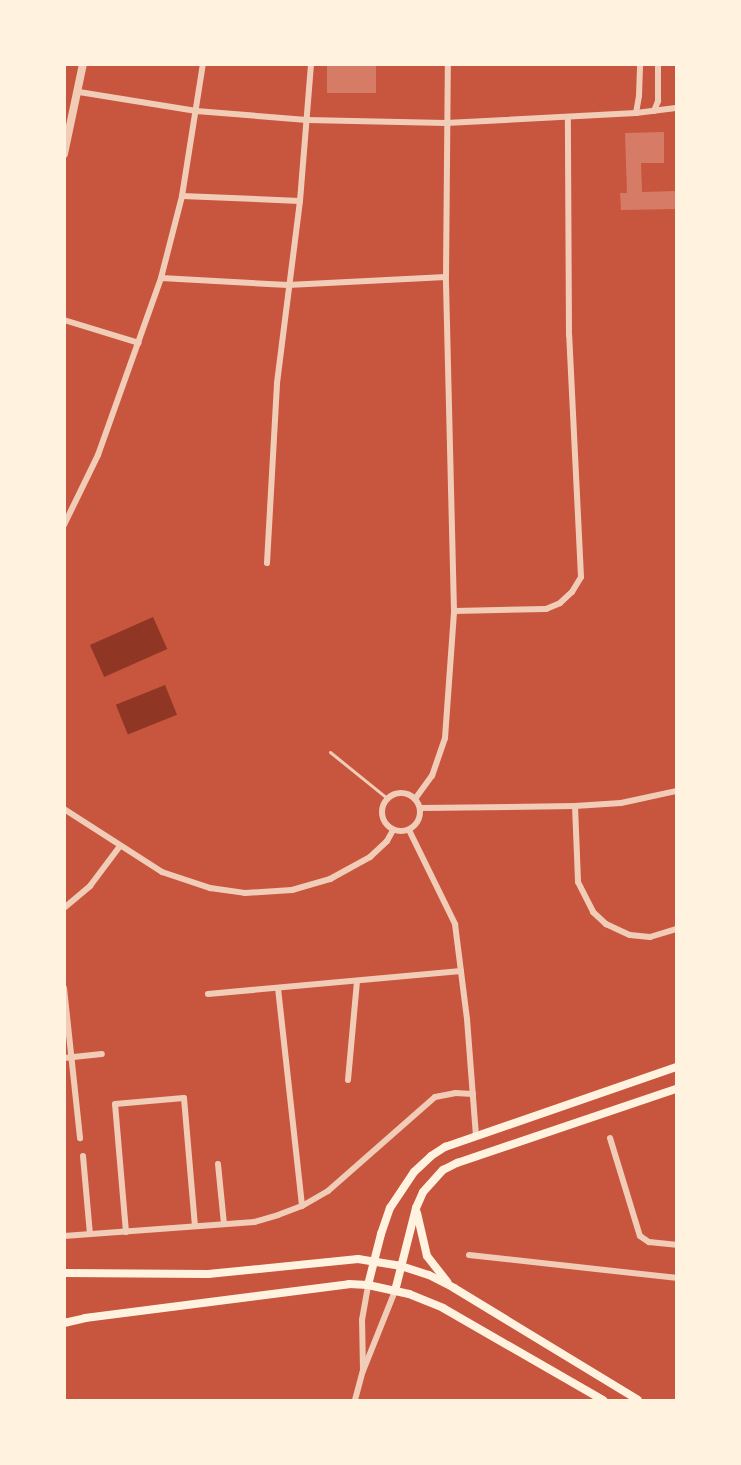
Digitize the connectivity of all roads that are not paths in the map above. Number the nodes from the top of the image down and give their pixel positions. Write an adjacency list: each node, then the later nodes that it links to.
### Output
1 (83, 64): 7 (street)
2 (202, 64): 9 (street)
3 (311, 64): 13 (street)
4 (448, 64): 14 (street)
5 (639, 64): 11 (street)
6 (658, 64): 10 (street)
7 (79, 92): 9 (street); 15 (street)
8 (676, 108): 10 (street)
9 (196, 111): 13 (street); 16 (street)
10 (654, 111): 11 (street)
11 (636, 114): 12 (street)
12 (568, 117): 14 (street); 25 (street)
13 (307, 120): 14 (street); 17 (street)
14 (446, 123): 18 (street)
15 (64, 154)
16 (182, 196): 17 (street); 19 (street)
17 (300, 201): 20 (street)
18 (446, 277): 20 (street); 25 (street)
19 (161, 278): 20 (street); 22 (street)
20 (288, 285): 24 (street)
21 (64, 320): 22 (street)
22 (139, 343): 23 (street)
23 (64, 525)
24 (267, 563)
25 (454, 611): 29 (street)
26 (330, 752): 28 (lane)
27 (676, 791): 30 (street)
28 (388, 799): 29 (street); 33 (street)
29 (415, 799): 31 (street)
30 (575, 806): 31 (street); 37 (street)
31 (420, 808): 34 (street)
32 (64, 809): 35 (street)
33 (393, 830): 34 (street); 35 (street)
34 (409, 830): 38 (street)
35 (120, 846): 36 (street)
36 (64, 908)
37 (676, 929)
38 (461, 971): 39 (street); 48 (street)
39 (357, 981): 41 (street); 46 (street)
40 (64, 988): 44 (street)
41 (278, 988): 42 (street); 54 (street)
42 (208, 994)
43 (102, 1054): 44 (street)
44 (68, 1057): 50 (street)
45 (676, 1067): 49 (main road)
46 (348, 1080)
47 (676, 1089): 55 (main road)
48 (473, 1094): 49 (street); 54 (street)
49 (476, 1136): 63 (main road)
50 (80, 1138)
51 (610, 1138): 61 (street)
52 (83, 1156): 59 (street)
53 (218, 1164): 56 (street)
54 (302, 1206): 56 (street)
55 (416, 1208): 64 (main road); 68 (main road)
56 (224, 1224): 57 (street)
57 (195, 1226): 58 (street); 58 (street)
58 (126, 1232): 59 (street)
59 (90, 1234): 60 (street)
60 (64, 1236)
61 (676, 1245)
62 (469, 1255): 66 (street)
63 (374, 1260): 64 (main road); 65 (main road); 67 (main road)
64 (401, 1266): 68 (main road); 69 (main road)
65 (64, 1273)
66 (676, 1278)
67 (368, 1285): 69 (main road); 70 (main road); 71 (street)
68 (454, 1288): 74 (main road)
69 (395, 1291): 71 (street); 73 (main road)
70 (64, 1323)
71 (363, 1371): 72 (street)
72 (355, 1401)
73 (603, 1401)
74 (638, 1401)

